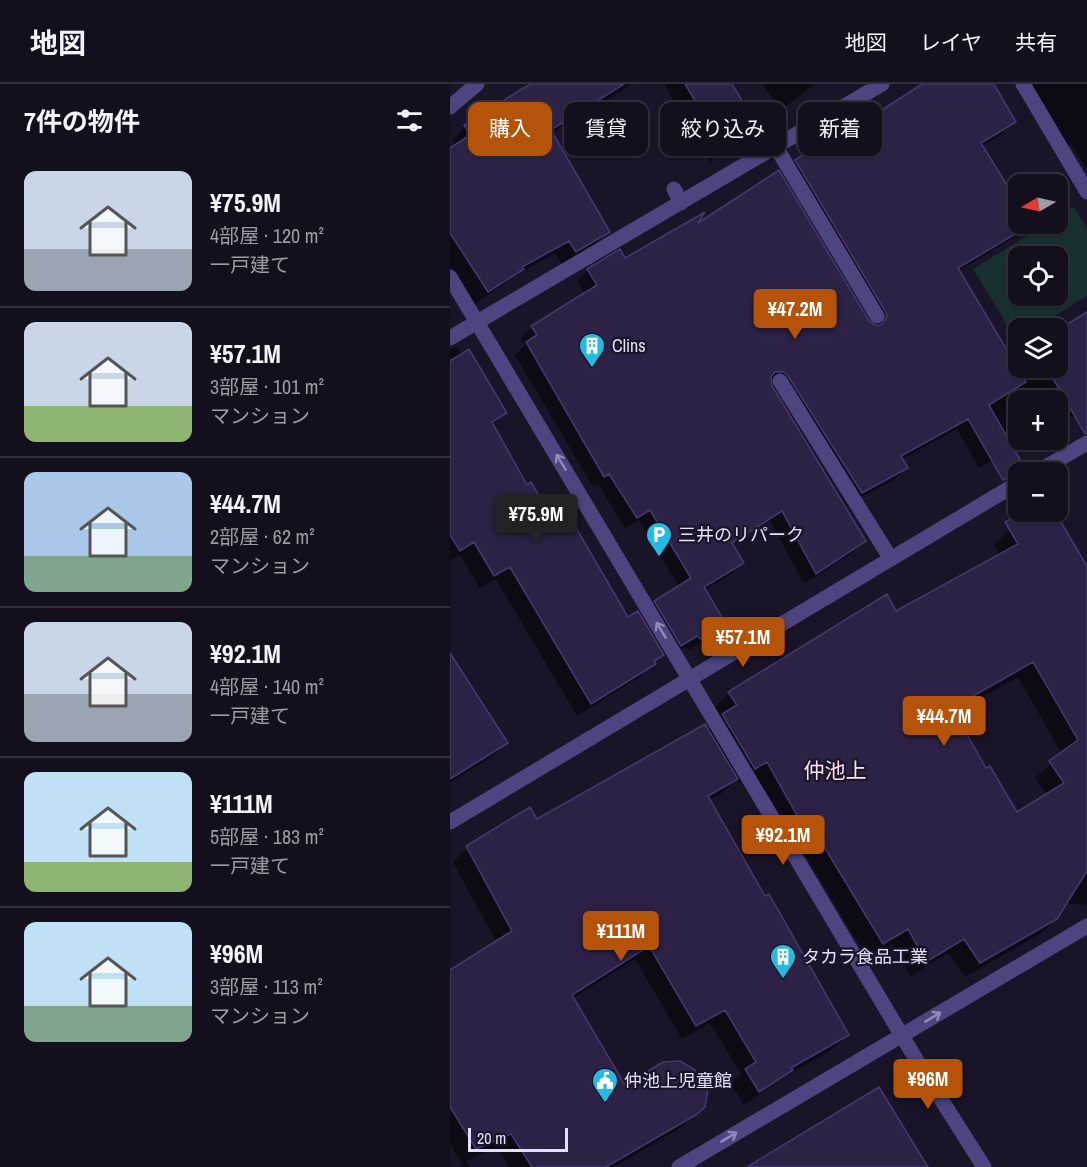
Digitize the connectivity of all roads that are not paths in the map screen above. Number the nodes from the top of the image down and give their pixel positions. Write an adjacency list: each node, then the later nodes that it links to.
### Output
1 (477, 84): 4 (street)
2 (882, 84): 5 (street)
3 (1023, 84): 8 (street)
4 (450, 107)
5 (786, 141)
6 (758, 156): 11 (street)
7 (781, 156): 10 (street)
8 (1087, 192)
9 (450, 277): 11 (street)
10 (877, 316)
11 (478, 322): 12 (street); 18 (street, one-way to 11)
12 (450, 338)
13 (780, 381): 17 (street)
14 (1087, 443): 15 (street)
15 (1054, 462)
16 (1008, 489): 17 (street)
17 (891, 559): 18 (street)
18 (690, 681): 19 (street); 21 (street)
19 (450, 822)
20 (1087, 926): 21 (street, one-way to 20)
21 (903, 1035): 22 (street, one-way to 21); 23 (street)
22 (679, 1167)
23 (984, 1167)

